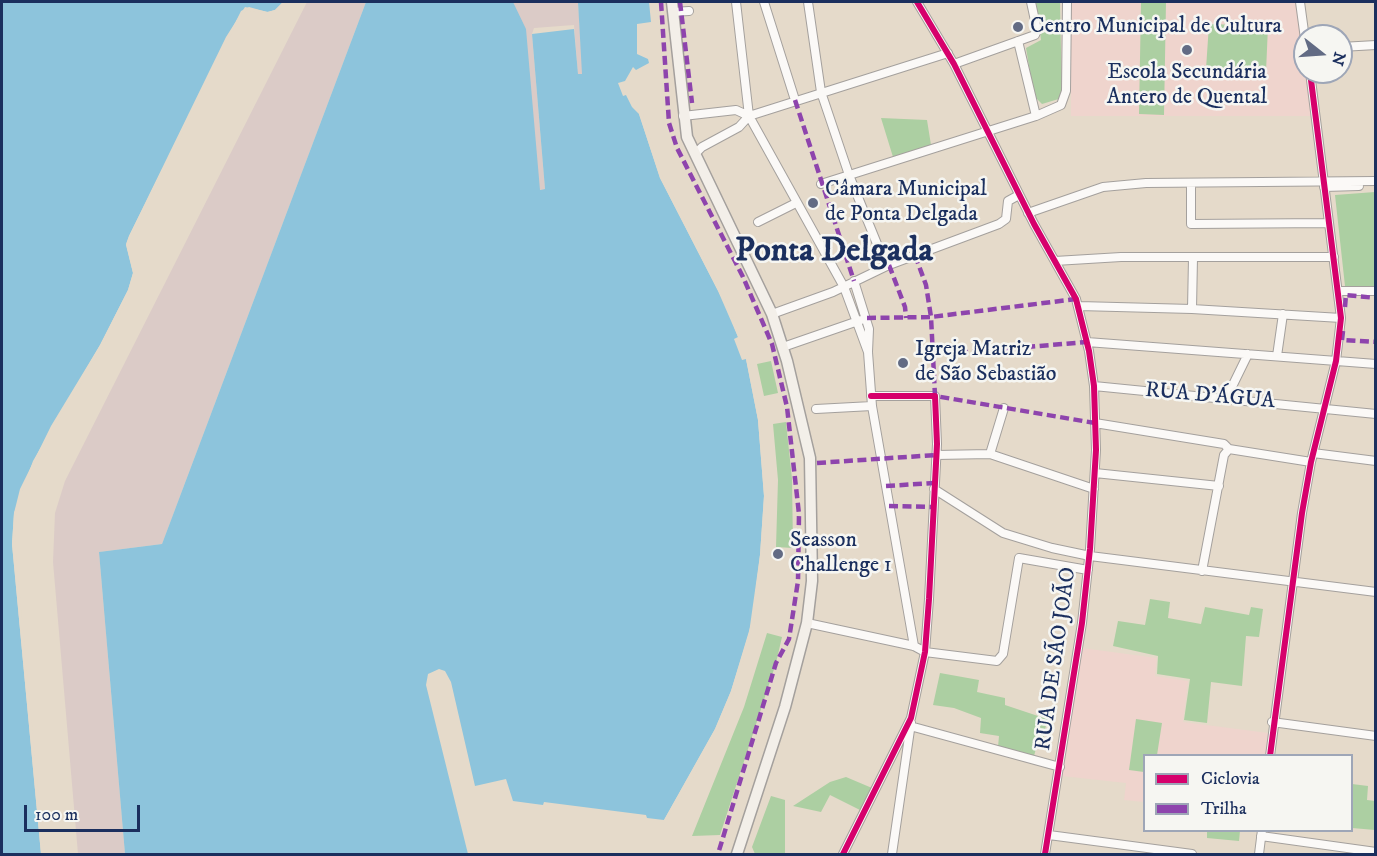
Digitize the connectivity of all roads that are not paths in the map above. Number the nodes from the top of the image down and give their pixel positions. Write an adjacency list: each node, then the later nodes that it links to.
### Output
1 (736, 2): 20 (street)
2 (764, 2): 18 (street)
3 (808, 2): 17 (street)
4 (917, 2): 14 (street, RUA DE SÃO JOÃO)
5 (1031, 2): 11 (street)
6 (1068, 2): 21 (street)
7 (1300, 2): 10 (street)
8 (673, 7): 9 (street); 19 (main road)
9 (689, 11)
10 (1303, 24)
11 (1018, 42): 15 (street); 21 (street)
12 (1376, 45): 13 (street)
13 (1353, 46)
14 (948, 53): 15 (street, RUA DE SÃO JOÃO); 17 (street)
15 (954, 64): 22 (street, RUA DE SÃO JOÃO)
16 (1312, 84): 28 (street)
17 (821, 92): 18 (street); 24 (street)
18 (795, 100): 20 (street)
19 (683, 116): 20 (street); 23 (main road)
20 (749, 116): 23 (street); 31 (street)
21 (1036, 116): 22 (street)
22 (989, 131): 24 (street); 30 (street, RUA DE SÃO JOÃO)
23 (695, 154): 45 (main road)
24 (849, 175): 27 (street); 38 (street)
25 (1376, 181): 28 (street)
26 (1191, 183): 28 (street); 32 (street); 34 (street)
27 (821, 184)
28 (1324, 184): 29 (street); 34 (street)
29 (1376, 186)
30 (1019, 195): 32 (street, RUA DE SÃO JOÃO); 38 (street)
31 (796, 203): 33 (street); 40 (street)
32 (1029, 213): 37 (street, RUA DE SÃO JOÃO)
33 (758, 222)
34 (1329, 223): 35 (street)
35 (1334, 257): 36 (street); 41 (street)
36 (1193, 258): 37 (street); 44 (street)
37 (1054, 261): 43 (street, RUA DE SÃO JOÃO)
38 (886, 266): 39 (street)
39 (854, 282): 40 (street); 47 (street)
40 (844, 287): 45 (street); 49 (street)
41 (1339, 291): 42 (street); 48 (street)
42 (1376, 291)
43 (1079, 306): 44 (street); 50 (street, RUA DE SÃO JOÃO)
44 (1192, 309): 46 (street)
45 (772, 314): 51 (main road)
46 (1283, 314): 48 (street); 54 (street)
47 (867, 318): 49 (street); 52 (street)
48 (1341, 318): 55 (street)
49 (858, 322): 51 (street); 52 (street)
50 (1088, 342): 53 (street); 57 (street, RUA DE SÃO JOÃO)
51 (783, 347): 80 (main road)
52 (868, 352): 58 (street)
53 (1248, 354): 54 (street); 59 (street)
54 (1277, 357): 55 (street)
55 (1336, 362): 56 (street); 62 (street)
56 (1376, 364)
57 (1094, 386): 59 (street, RUA D'ÁGUA); 65 (street, RUA DE SÃO JOÃO)
58 (871, 396): 60 (street); 68 (street)
59 (1226, 399): 62 (street, RUA D'ÁGUA)
60 (872, 406): 63 (street); 81 (street)
61 (1004, 408): 67 (street)
62 (1325, 408): 64 (street, RUA D'ÁGUA); 69 (street)
63 (816, 409)
64 (1376, 414)
65 (1095, 423): 66 (street); 71 (street, RUA DE SÃO JOÃO)
66 (1229, 449): 69 (street); 73 (street)
67 (990, 454): 68 (street); 74 (street)
68 (936, 455): 72 (street)
69 (1312, 458): 70 (street); 78 (street)
70 (1376, 461)
71 (1095, 473): 73 (street); 74 (street, RUA DE SÃO JOÃO)
72 (934, 486): 75 (street); 82 (street)
73 (1219, 486): 77 (street)
74 (1094, 489): 75 (street, RUA DE SÃO JOÃO)
75 (1090, 556): 76 (street, RUA DE SÃO JOÃO); 77 (street)
76 (1088, 570): 82 (street); 89 (street, RUA DE SÃO JOÃO)
77 (1202, 571): 78 (street)
78 (1291, 583): 79 (street); 84 (street)
79 (1376, 592)
80 (807, 623): 81 (street); 93 (main road)
81 (914, 646): 82 (street)
82 (925, 652): 83 (street)
83 (911, 722): 86 (street); 87 (street); 89 (street)
84 (1272, 722): 85 (street); 88 (street)
85 (1376, 736)
86 (899, 740): 87 (street); 94 (street)
87 (910, 742): 95 (street)
88 (1270, 754)
89 (1059, 767): 91 (street, RUA DE SÃO JOÃO)
90 (1262, 833): 92 (street); 98 (street)
91 (1049, 835): 96 (street, RUA DE SÃO JOÃO); 97 (street)
92 (1376, 852)
93 (737, 855)
94 (843, 855)
95 (892, 855)
96 (1045, 855)
97 (1192, 855)
98 (1259, 855)

